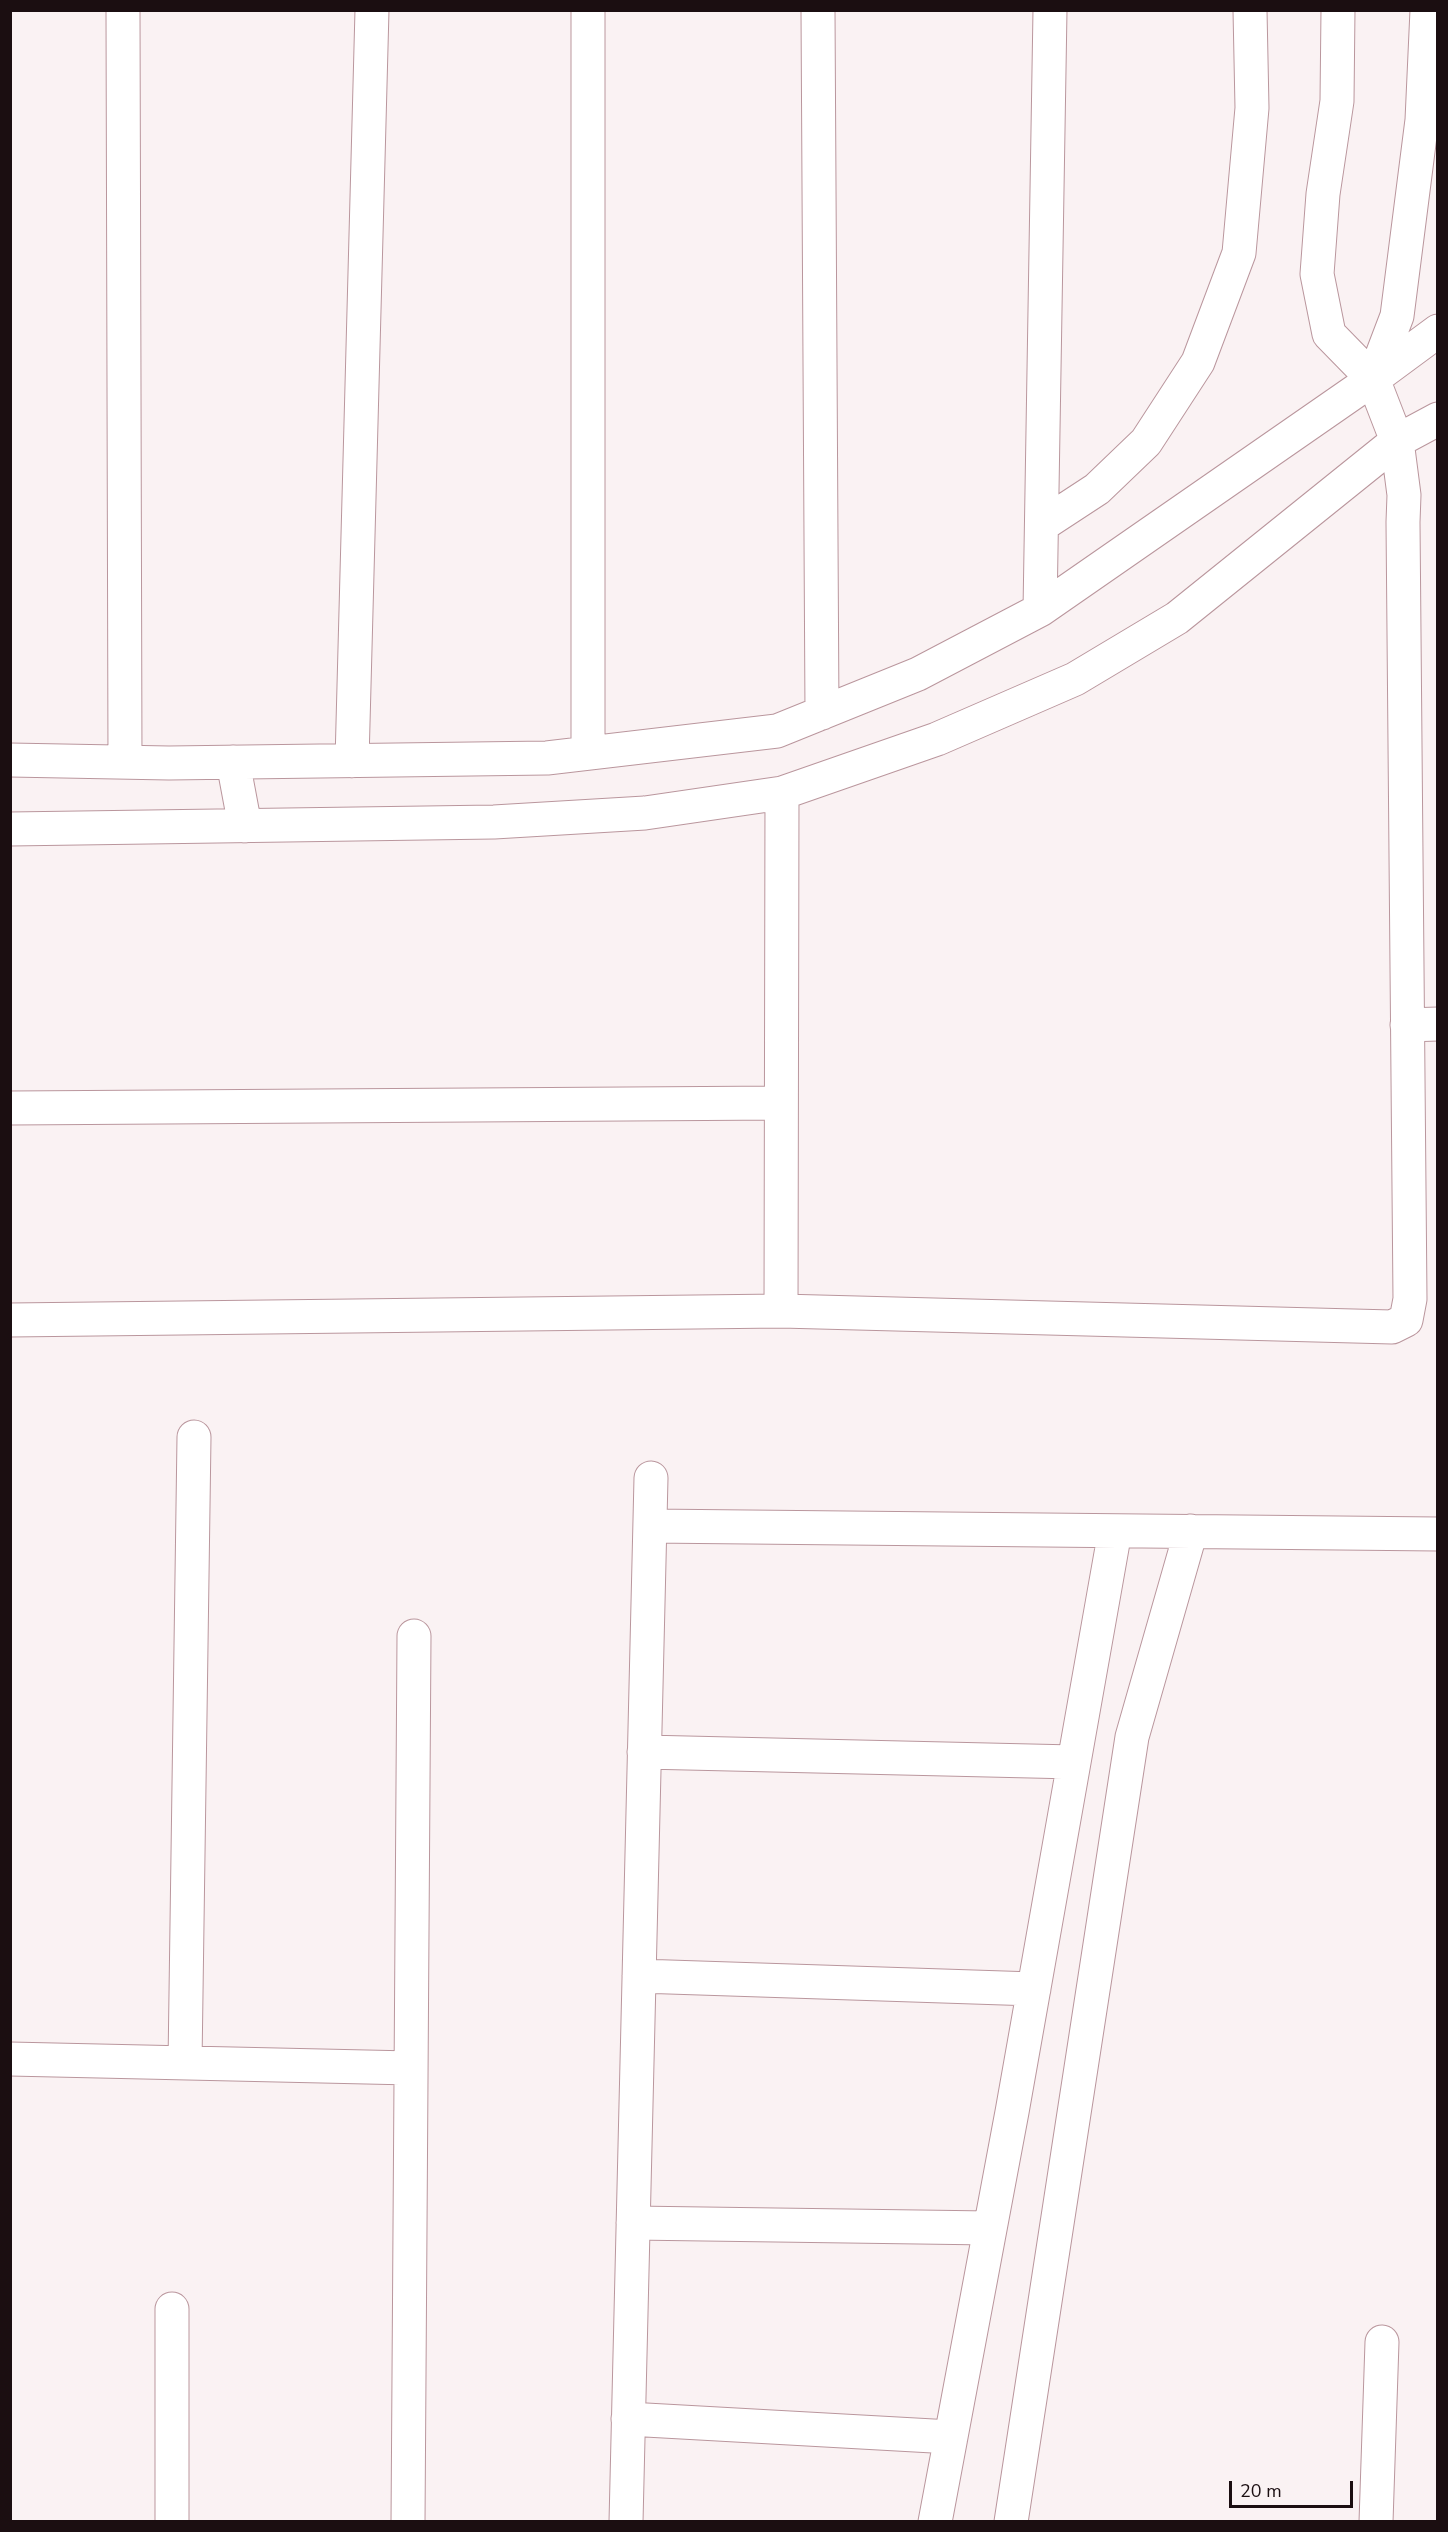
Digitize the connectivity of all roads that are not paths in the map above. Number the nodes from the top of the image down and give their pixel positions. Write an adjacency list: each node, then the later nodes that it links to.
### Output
1 (123, 10): 19 (street)
2 (372, 10): 18 (street)
3 (588, 10): 16 (street)
4 (818, 10): 15 (street)
5 (1050, 10): 13 (street)
6 (1250, 10): 13 (street)
7 (1338, 10): 10 (street)
8 (1427, 10): 10 (street)
9 (1437, 331): 10 (street)
10 (1373, 379): 12 (street); 14 (street)
11 (1437, 419): 12 (street)
12 (1397, 441): 21 (street); 24 (street)
13 (1042, 525): 14 (street)
14 (1040, 610): 15 (street)
15 (822, 713): 16 (street)
16 (588, 753): 18 (street)
17 (10, 759): 19 (street)
18 (352, 761): 20 (street)
19 (125, 762): 20 (street)
20 (233, 762): 22 (street)
21 (782, 793): 22 (street); 25 (street)
22 (245, 826): 23 (street)
23 (10, 829)
24 (1422, 1025): 27 (street)
25 (781, 1104): 26 (street); 27 (street)
26 (10, 1108)
27 (781, 1311): 28 (street)
28 (10, 1320)
29 (194, 1437): 41 (street)
30 (651, 1478): 31 (street)
31 (650, 1526): 32 (street); 36 (street)
32 (1114, 1530): 33 (street); 37 (street)
33 (1191, 1531): 34 (street); 53 (street)
34 (1437, 1534)
35 (414, 1636): 42 (street)
36 (644, 1752): 37 (street); 38 (street)
37 (1074, 1762): 39 (street)
38 (639, 1976): 39 (street); 43 (street)
39 (1034, 1989): 44 (street)
40 (10, 2059): 41 (street)
41 (185, 2063): 42 (street)
42 (411, 2068): 50 (street)
43 (633, 2223): 44 (street); 47 (street)
44 (990, 2228): 48 (street)
45 (172, 2308): 49 (street)
46 (1383, 2342): 54 (street)
47 (628, 2419): 48 (street); 51 (street)
48 (951, 2437): 52 (street)
49 (172, 2522)
50 (408, 2522)
51 (626, 2522)
52 (935, 2522)
53 (1011, 2522)
54 (1376, 2522)

